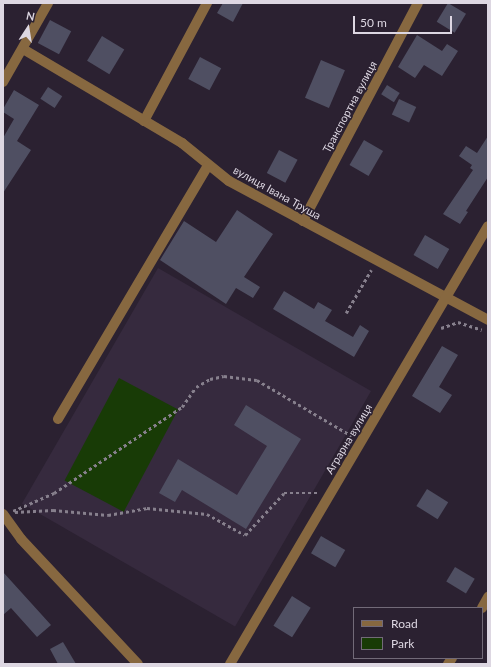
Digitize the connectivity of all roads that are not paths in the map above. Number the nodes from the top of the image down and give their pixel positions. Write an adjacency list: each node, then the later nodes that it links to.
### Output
1 (48, 3): 4 (street)
2 (207, 3): 6 (street)
3 (418, 3): 8 (street, Транспортна вулиця)
4 (22, 49): 5 (street); 6 (street, вулиця Івана Труша)
5 (3, 82)
6 (144, 121): 7 (street, вулиця Івана Труша)
7 (208, 165): 8 (street, вулиця Івана Труша); 12 (street)
8 (303, 221): 10 (street, вулиця Івана Труша)
9 (488, 226): 10 (street, Аграрна вулиця)
10 (446, 298): 11 (street, вулиця Івана Труша); 17 (street, Аграрна вулиця)
11 (488, 320)
12 (58, 419)
13 (3, 514): 16 (street)
14 (488, 597): 15 (street)
15 (483, 607)
16 (138, 664)
17 (230, 664)

